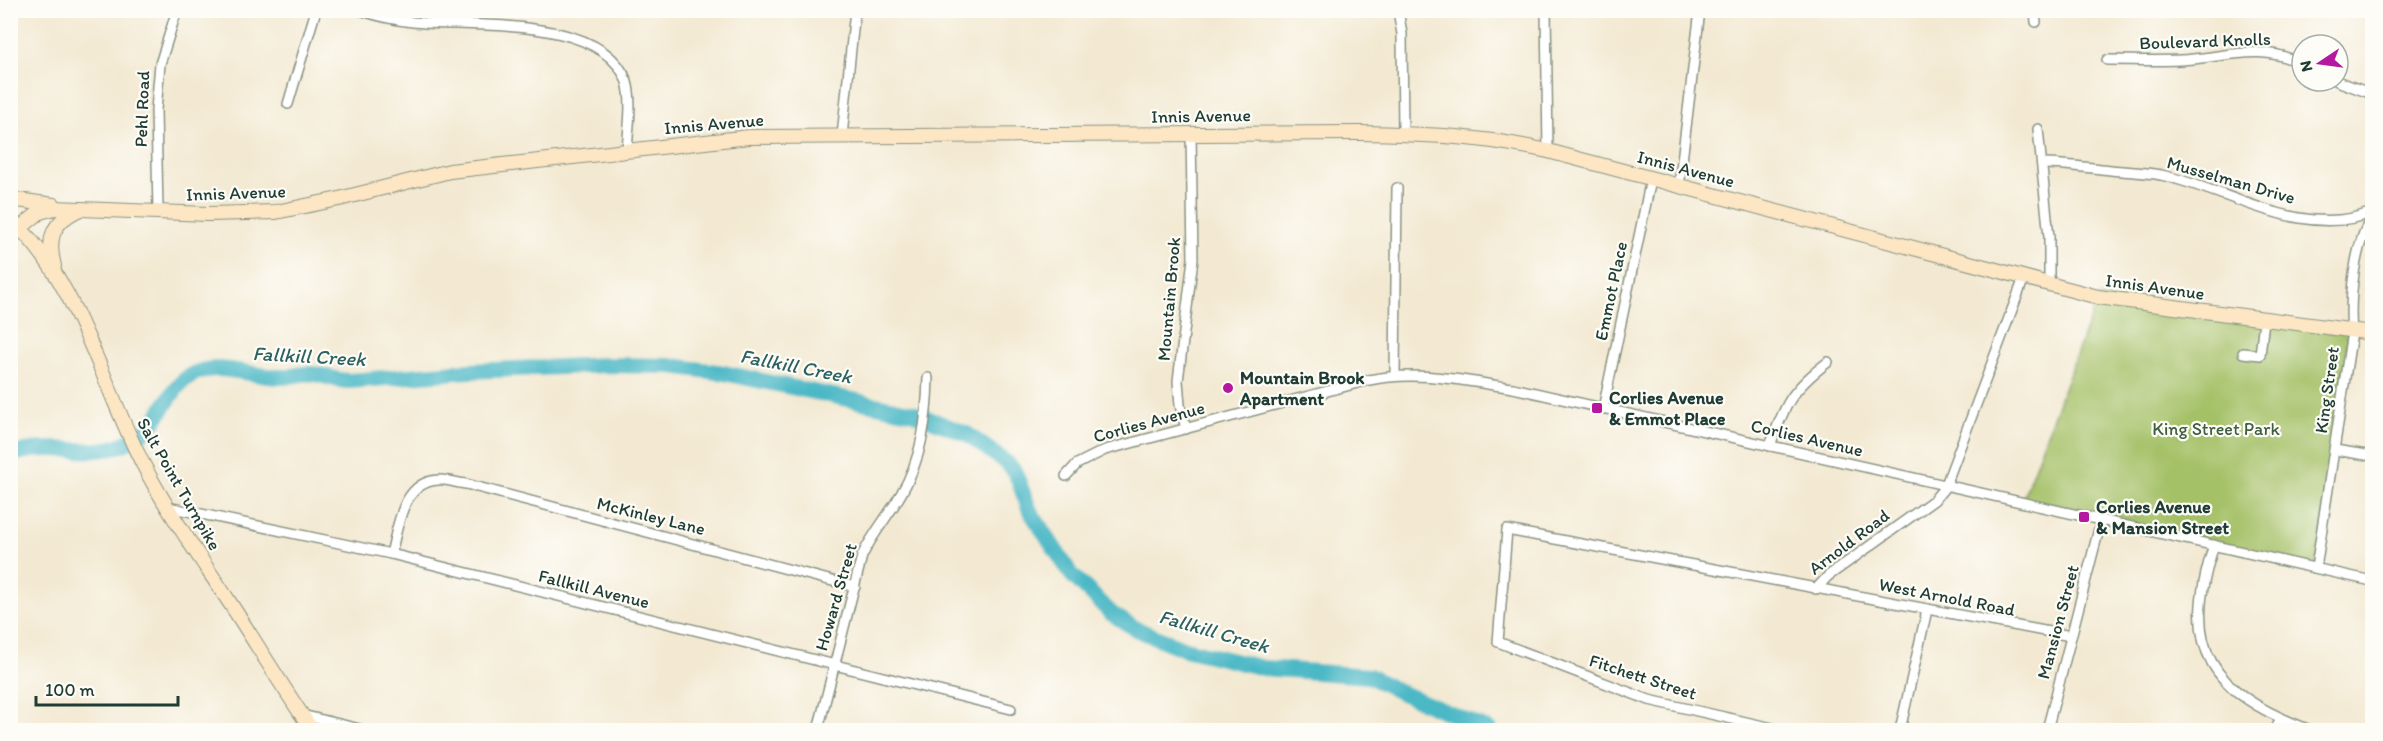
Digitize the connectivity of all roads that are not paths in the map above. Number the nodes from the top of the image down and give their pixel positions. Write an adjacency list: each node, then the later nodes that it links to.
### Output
1 (177, 10): 27 (street, Pehl Road)
2 (316, 10): 14 (street)
3 (360, 10): 19 (street)
4 (855, 10): 18 (street)
5 (1398, 10): 17 (street)
6 (1546, 10): 20 (street)
7 (1700, 10): 23 (street)
8 (2035, 10): 9 (street)
9 (2036, 22)
10 (2290, 59): 11 (street, Boulevard Knolls)
11 (2107, 60)
12 (2350, 86): 13 (street)
13 (2373, 94)
14 (288, 104)
15 (2038, 129): 21 (street)
16 (1191, 134): 17 (main road, Innis Avenue); 18 (main road, Innis Avenue); 42 (street, Mountain Brook)
17 (1403, 134): 20 (main road, Innis Avenue)
18 (842, 136): 19 (main road, Innis Avenue)
19 (627, 151): 27 (main road, Innis Avenue)
20 (1548, 151): 22 (main road, Innis Avenue)
21 (2043, 164): 28 (street, Musselman Drive); 33 (street)
22 (1651, 179): 23 (main road, Innis Avenue); 41 (street, Emmot Place)
23 (1679, 186): 31 (main road, Innis Avenue)
24 (1397, 188): 39 (street)
25 (10, 200): 26 (main road)
26 (83, 208): 27 (main road, Innis Avenue); 30 (main road, Innis Avenue); 32 (main road)
27 (158, 212)
28 (2373, 212)
29 (2373, 218): 35 (street, King Street)
30 (15, 223): 32 (main road, Salt Point Turnpike)
31 (2024, 279): 33 (main road, Innis Avenue); 47 (street, Arnold Road)
32 (57, 280): 48 (main road, Salt Point Turnpike)
33 (2049, 285): 34 (main road, Innis Avenue)
34 (2264, 320): 35 (main road, Innis Avenue); 37 (street)
35 (2352, 332): 36 (main road, Innis Avenue); 44 (street, King Street)
36 (2373, 333)
37 (2243, 353)
38 (1828, 362): 43 (street)
39 (1395, 375): 41 (street, Corlies Avenue); 42 (street, Corlies Avenue)
40 (928, 378): 54 (street, Howard Street)
41 (1603, 409): 43 (street, Corlies Avenue)
42 (1186, 429): 46 (street, Corlies Avenue)
43 (1770, 446): 47 (street, Corlies Avenue)
44 (2335, 450): 45 (street); 52 (street, King Street)
45 (2373, 456)
46 (1066, 476)
47 (1945, 487): 49 (street, Corlies Avenue); 55 (street, Arnold Road)
48 (168, 507): 51 (street, Fallkill Avenue); 61 (main road, Salt Point Turnpike)
49 (2101, 521): 50 (street, Corlies Avenue); 57 (street, Mansion Street)
50 (2214, 545): 52 (street, Corlies Avenue); 62 (street)
51 (391, 554): 54 (street, McKinley Lane); 59 (street, Fallkill Avenue)
52 (2316, 568): 53 (street, Corlies Avenue)
53 (2373, 581)
54 (855, 587): 59 (street, Howard Street)
55 (1816, 589): 56 (street, West Arnold Road); 58 (street, Arnold Road)
56 (1927, 610): 57 (street, West Arnold Road); 67 (street)
57 (2071, 636): 68 (street, Mansion Street)
58 (1498, 642): 66 (street, Fitchett Street)
59 (834, 665): 60 (street, Fallkill Avenue); 65 (street, Howard Street)
60 (1011, 709)
61 (301, 715): 63 (main road, Salt Point Turnpike); 64 (street)
62 (2280, 719): 69 (street); 70 (street)
63 (312, 730)
64 (364, 730)
65 (818, 730)
66 (1781, 730)
67 (1900, 730)
68 (2047, 730)
69 (2275, 730)
70 (2310, 730)

